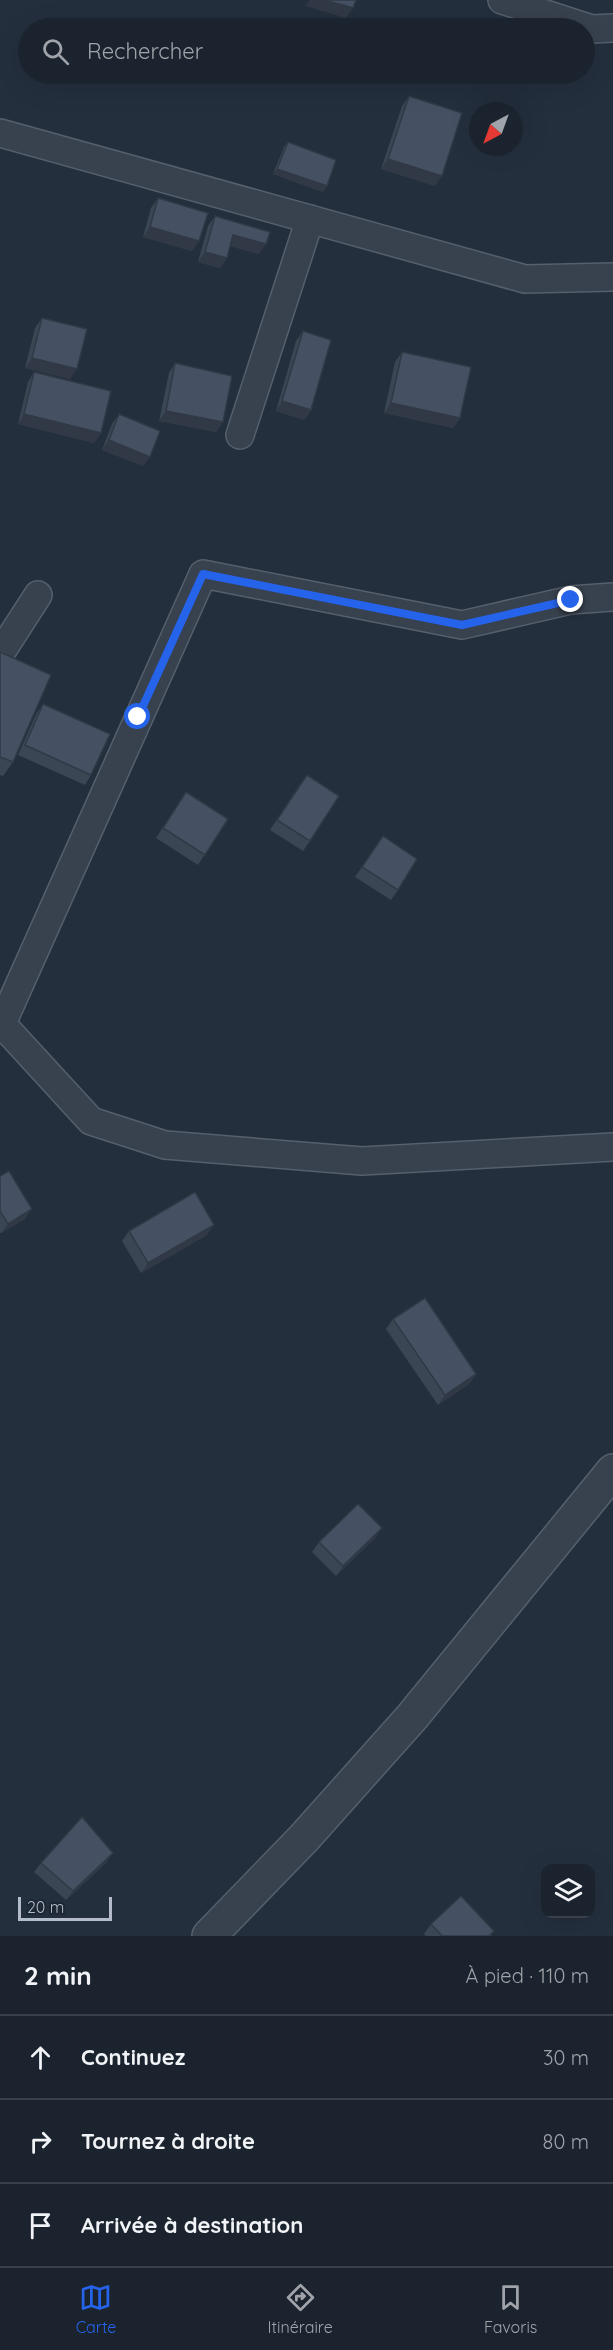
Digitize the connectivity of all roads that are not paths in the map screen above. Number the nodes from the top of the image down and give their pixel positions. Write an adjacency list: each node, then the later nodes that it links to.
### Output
1 (502, 0): 2 (street)
2 (558, 18)
3 (613, 28): 4 (street)
4 (595, 29)
5 (0, 133): 6 (street)
6 (310, 219): 7 (street); 8 (street)
7 (613, 277)
8 (240, 435)
9 (613, 582): 12 (street)
10 (38, 595): 13 (street)
11 (613, 597): 12 (street)
12 (571, 600): 14 (street)
13 (0, 654)
14 (1, 1025): 15 (street)
15 (613, 1148)
16 (613, 1471): 17 (street)
17 (209, 1936)

